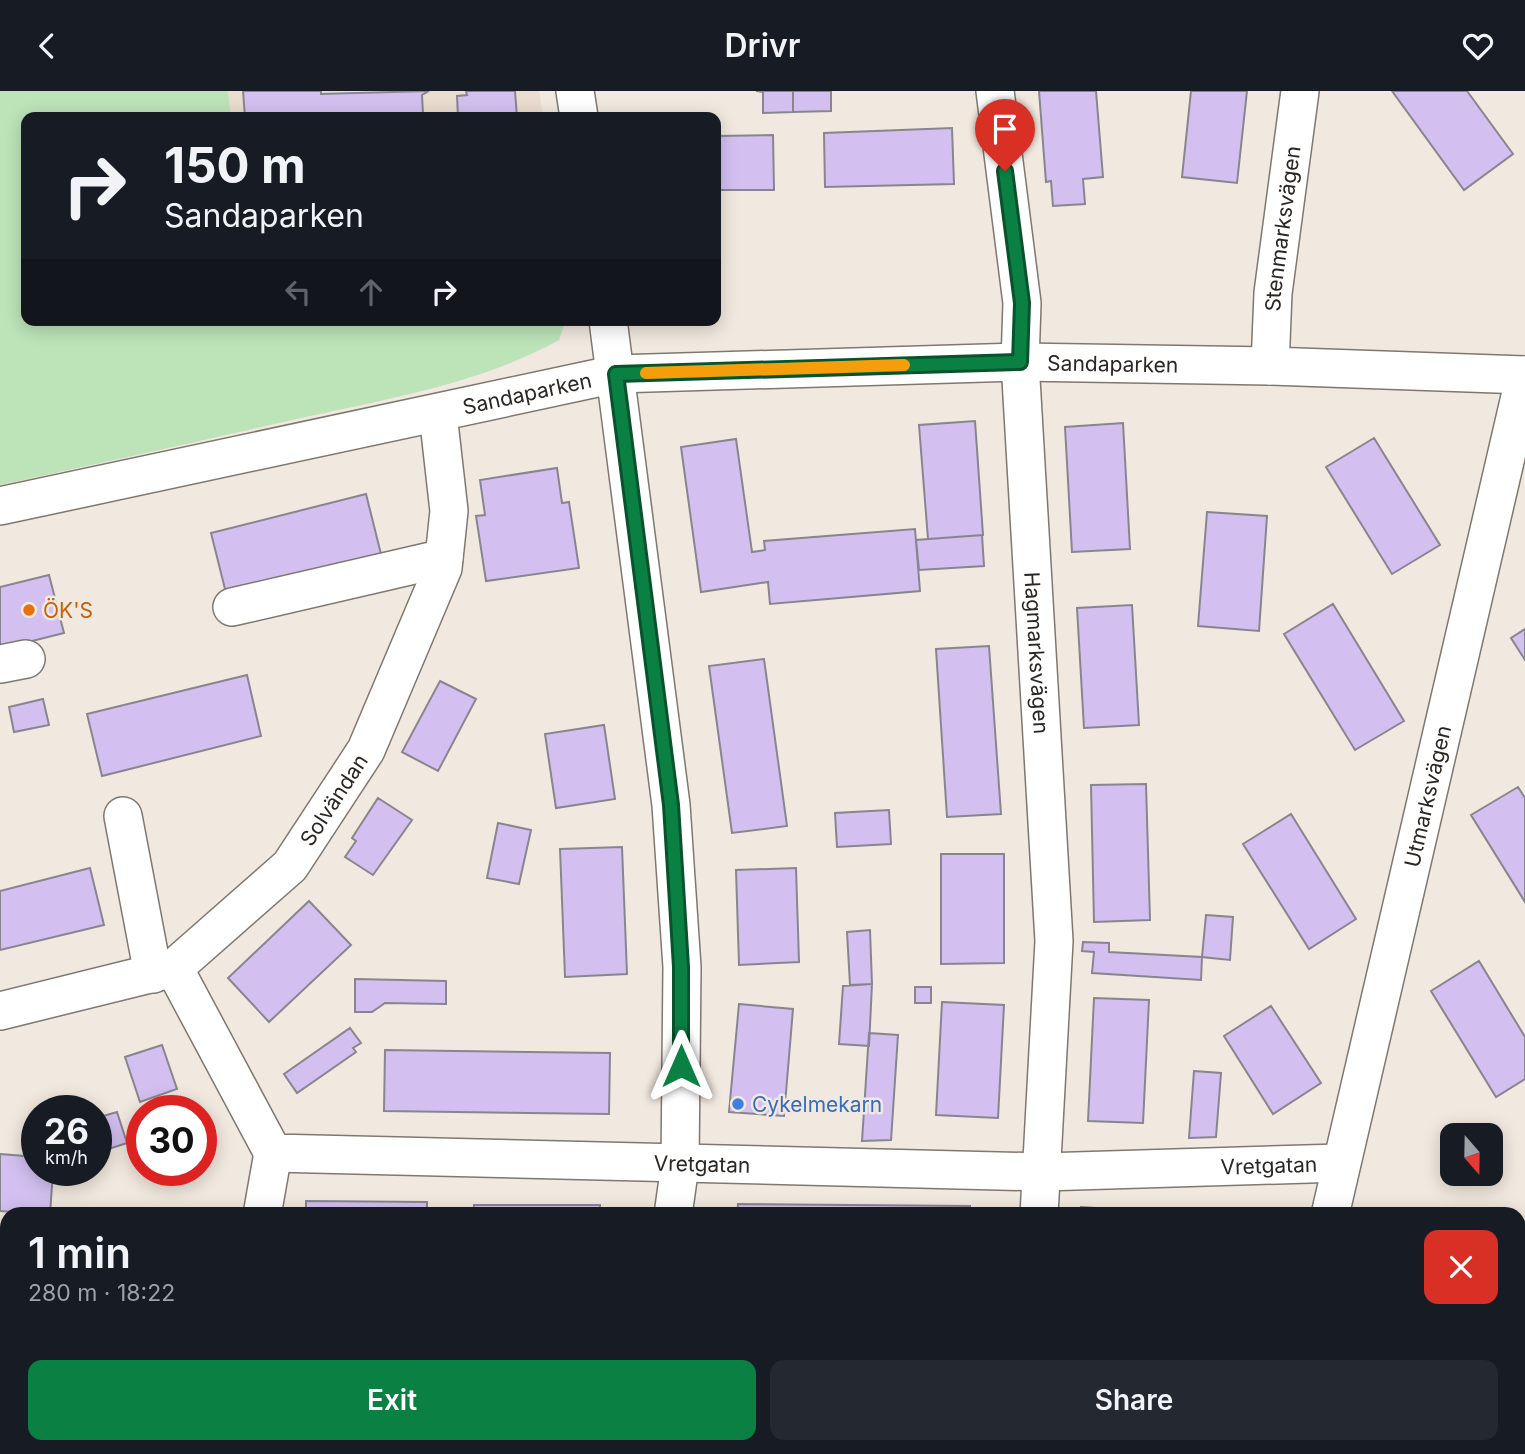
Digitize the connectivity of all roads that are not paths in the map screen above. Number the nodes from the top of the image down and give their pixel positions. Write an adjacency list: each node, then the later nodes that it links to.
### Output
1 (575, 91): 4 (street)
2 (995, 91): 6 (street, Hagmarksvägen)
3 (1300, 91): 7 (street, Stenmarksvägen)
4 (578, 112)
5 (609, 326): 8 (street)
6 (1020, 362): 7 (street, Sandaparken); 8 (street, Sandaparken); 20 (street, Hagmarksvägen)
7 (1270, 366): 9 (street, Sandaparken)
8 (616, 374): 10 (street, Sandaparken); 19 (street)
9 (1525, 375): 18 (street, Utmarksvägen)
10 (438, 414): 11 (street, Sandaparken); 12 (street, Solvändan)
11 (0, 506)
12 (444, 558): 13 (street); 15 (street, Solvändan)
13 (232, 607)
14 (123, 816): 15 (street)
15 (164, 971): 16 (street, Solvändan); 17 (street)
16 (0, 1011)
17 (273, 1153): 19 (street, Vretgatan); 21 (street)
18 (1340, 1163): 20 (street, Vretgatan); 24 (street, Utmarksvägen)
19 (680, 1165): 20 (street, Vretgatan); 22 (street)
20 (1043, 1172): 23 (street, Hagmarksvägen)
21 (263, 1207)
22 (674, 1207)
23 (1040, 1207)
24 (1332, 1207)

